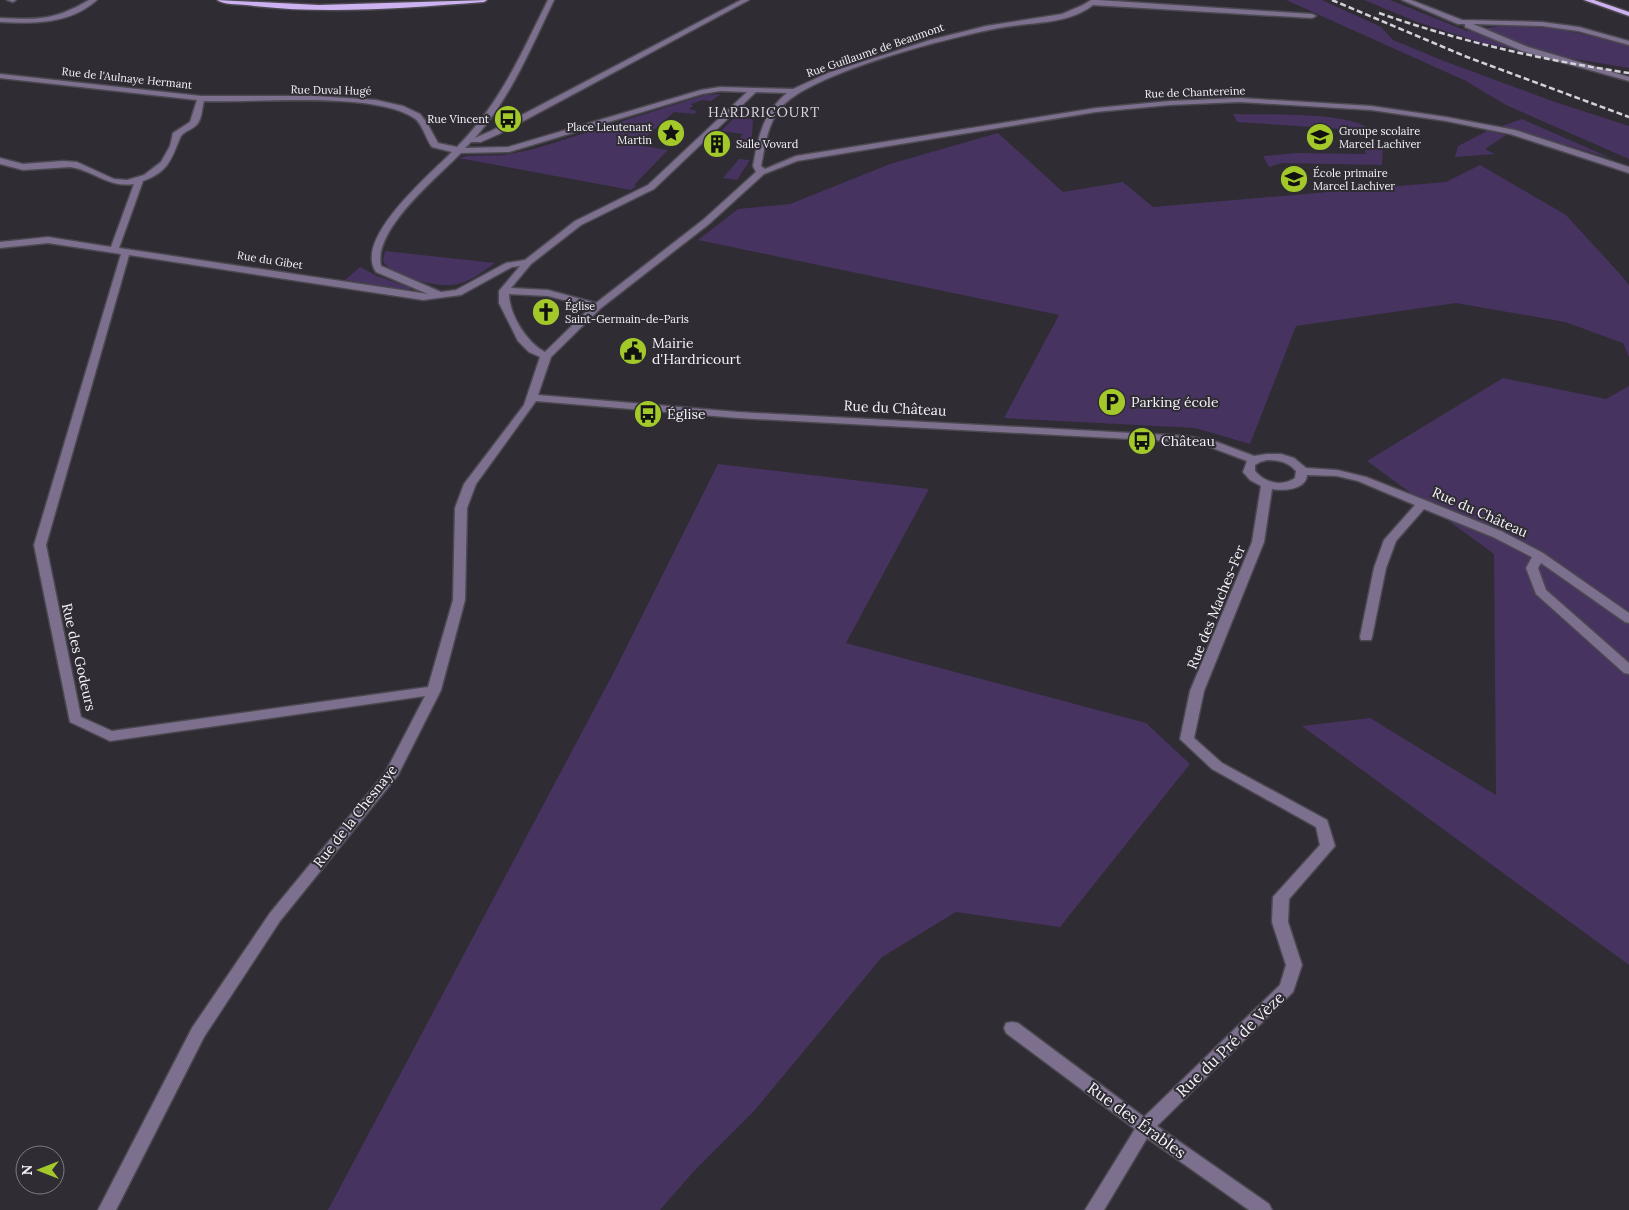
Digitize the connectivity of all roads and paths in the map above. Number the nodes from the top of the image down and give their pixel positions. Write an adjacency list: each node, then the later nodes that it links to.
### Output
1 (94, 0): 13 (street)
2 (220, 0): 8 (main road)
3 (484, 0): 9 (main road)
4 (551, 0): 24 (street)
5 (746, 0): 24 (street)
6 (1405, 0): 14 (street)
7 (1587, 0): 11 (main road)
8 (229, 1): 9 (main road)
9 (470, 1)
10 (1094, 1): 12 (street); 18 (street, Rue Guillaume de Beaumont)
11 (1629, 14)
12 (1312, 16)
13 (0, 20)
14 (1461, 22): 15 (street); 17 (street)
15 (1629, 43)
16 (0, 76): 20 (street, Rue de l'Aulnaye Hermant)
17 (1629, 79)
18 (795, 91): 19 (street, Rue Duval Hugé); 21 (street, Rue Guillaume de Beaumont)
19 (749, 92): 21 (street, Rue Duval Hugé); 26 (street, Rue Duval Hugé); 33 (street)
20 (201, 98): 25 (street, Rue Duval Hugé); 30 (street, Rue de l'Aulnaye Hermant)
21 (786, 98): 29 (street, Rue Guillaume de Beaumont)
22 (1302, 103): 23 (street); 28 (street, Rue de Chantereine); 29 (street, Rue de Chantereine)
23 (1309, 115)
24 (467, 142): 25 (street); 26 (street, Rue Duval Hugé)
25 (458, 150): 26 (street, Rue Duval Hugé); 35 (street)
26 (499, 151)
27 (0, 161): 30 (street)
28 (1629, 170)
29 (761, 172): 36 (street)
30 (139, 181): 32 (street)
31 (0, 245): 32 (street, Rue du Gibet)
32 (120, 251): 35 (street, Rue du Gibet); 47 (street, Rue des Godeurs)
33 (528, 262): 34 (street); 35 (street, Rue du Gibet)
34 (504, 291): 36 (street); 37 (street)
35 (443, 296)
36 (598, 306): 37 (street)
37 (546, 356): 38 (street, Rue de la Chesnaye)
38 (532, 398): 39 (street, Rue du Château); 47 (street, Rue de la Chesnaye)
39 (1254, 460): 40 (street, Rue du Château); 41 (street)
40 (1302, 471): 41 (street); 42 (street, Rue du Château)
41 (1268, 484): 48 (street, Rue des Maches-Fer)
42 (1423, 503): 43 (street, Rue du Château); 45 (street)
43 (1539, 556): 44 (street, Rue du Château); 46 (street)
44 (1629, 619)
45 (1366, 637)
46 (1629, 670)
47 (434, 690): 51 (street, Rue de la Chesnaye)
48 (1187, 740): 50 (street, Rue du Pré de Vèze)
49 (1012, 1028): 50 (street, Rue des Érables)
50 (1145, 1126): 52 (street, Rue du Pré de Vèze); 53 (street, Rue des Érables)
51 (107, 1210)
52 (1094, 1210)
53 (1263, 1210)

